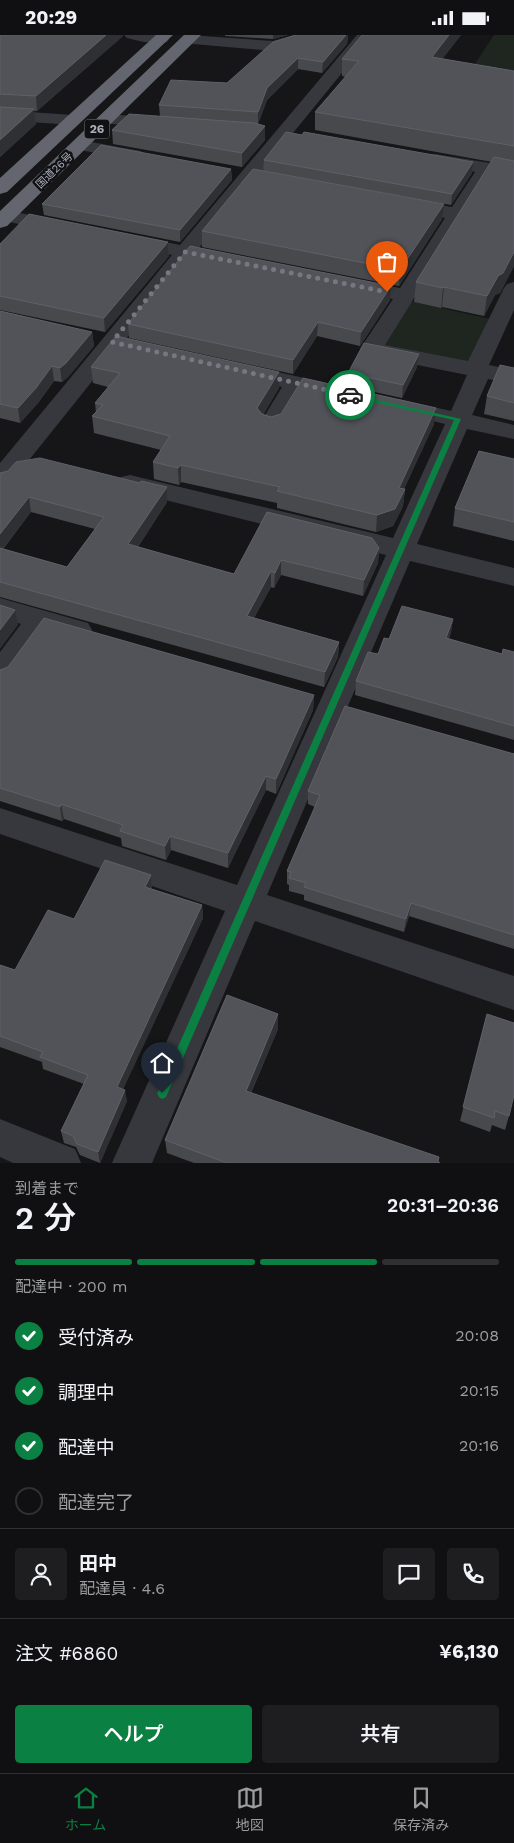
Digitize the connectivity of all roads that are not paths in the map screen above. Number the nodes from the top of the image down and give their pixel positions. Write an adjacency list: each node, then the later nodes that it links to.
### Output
1 (132, 35): 3 (street)
2 (321, 35): 4 (street)
3 (163, 37): 8 (highway, 国道26号 / 26)
4 (191, 37): 7 (highway, 国道26号 / 26)
5 (358, 37): 21 (street)
6 (0, 115): 8 (street)
7 (107, 119): 9 (street); 10 (highway, 国道26号 / 26)
8 (73, 120): 15 (highway, 国道26号 / 26)
9 (176, 124)
10 (80, 145): 12 (street); 18 (highway, 国道26号 / 26)
11 (418, 156): 13 (street)
12 (154, 159)
13 (486, 168): 14 (street); 17 (street)
14 (514, 173)
15 (0, 188)
16 (389, 202): 17 (street)
17 (456, 214): 25 (street)
18 (3, 219): 19 (street)
19 (82, 231)
20 (110, 237): 21 (street)
21 (185, 252): 22 (street); 35 (street)
22 (242, 263)
23 (338, 282): 25 (street)
24 (514, 287): 27 (street)
25 (406, 295): 27 (street)
26 (218, 365): 29 (street)
27 (477, 370): 28 (street); 32 (street)
28 (514, 377)
29 (296, 383): 30 (street); 33 (street)
30 (353, 396)
31 (382, 402): 32 (street)
32 (458, 419): 34 (street); 39 (street)
33 (271, 425)
34 (514, 432)
35 (10, 453): 36 (street); 38 (street)
36 (48, 463)
37 (106, 477): 39 (street)
38 (0, 479)
39 (402, 549): 40 (street); 46 (street)
40 (514, 577)
41 (0, 608): 42 (street)
42 (40, 619): 43 (street); 44 (street)
43 (106, 638)
44 (0, 673)
45 (0, 821): 46 (street)
46 (247, 902): 47 (street); 50 (street)
47 (514, 993)
48 (0, 1138): 49 (street)
49 (61, 1163)
50 (132, 1163)

